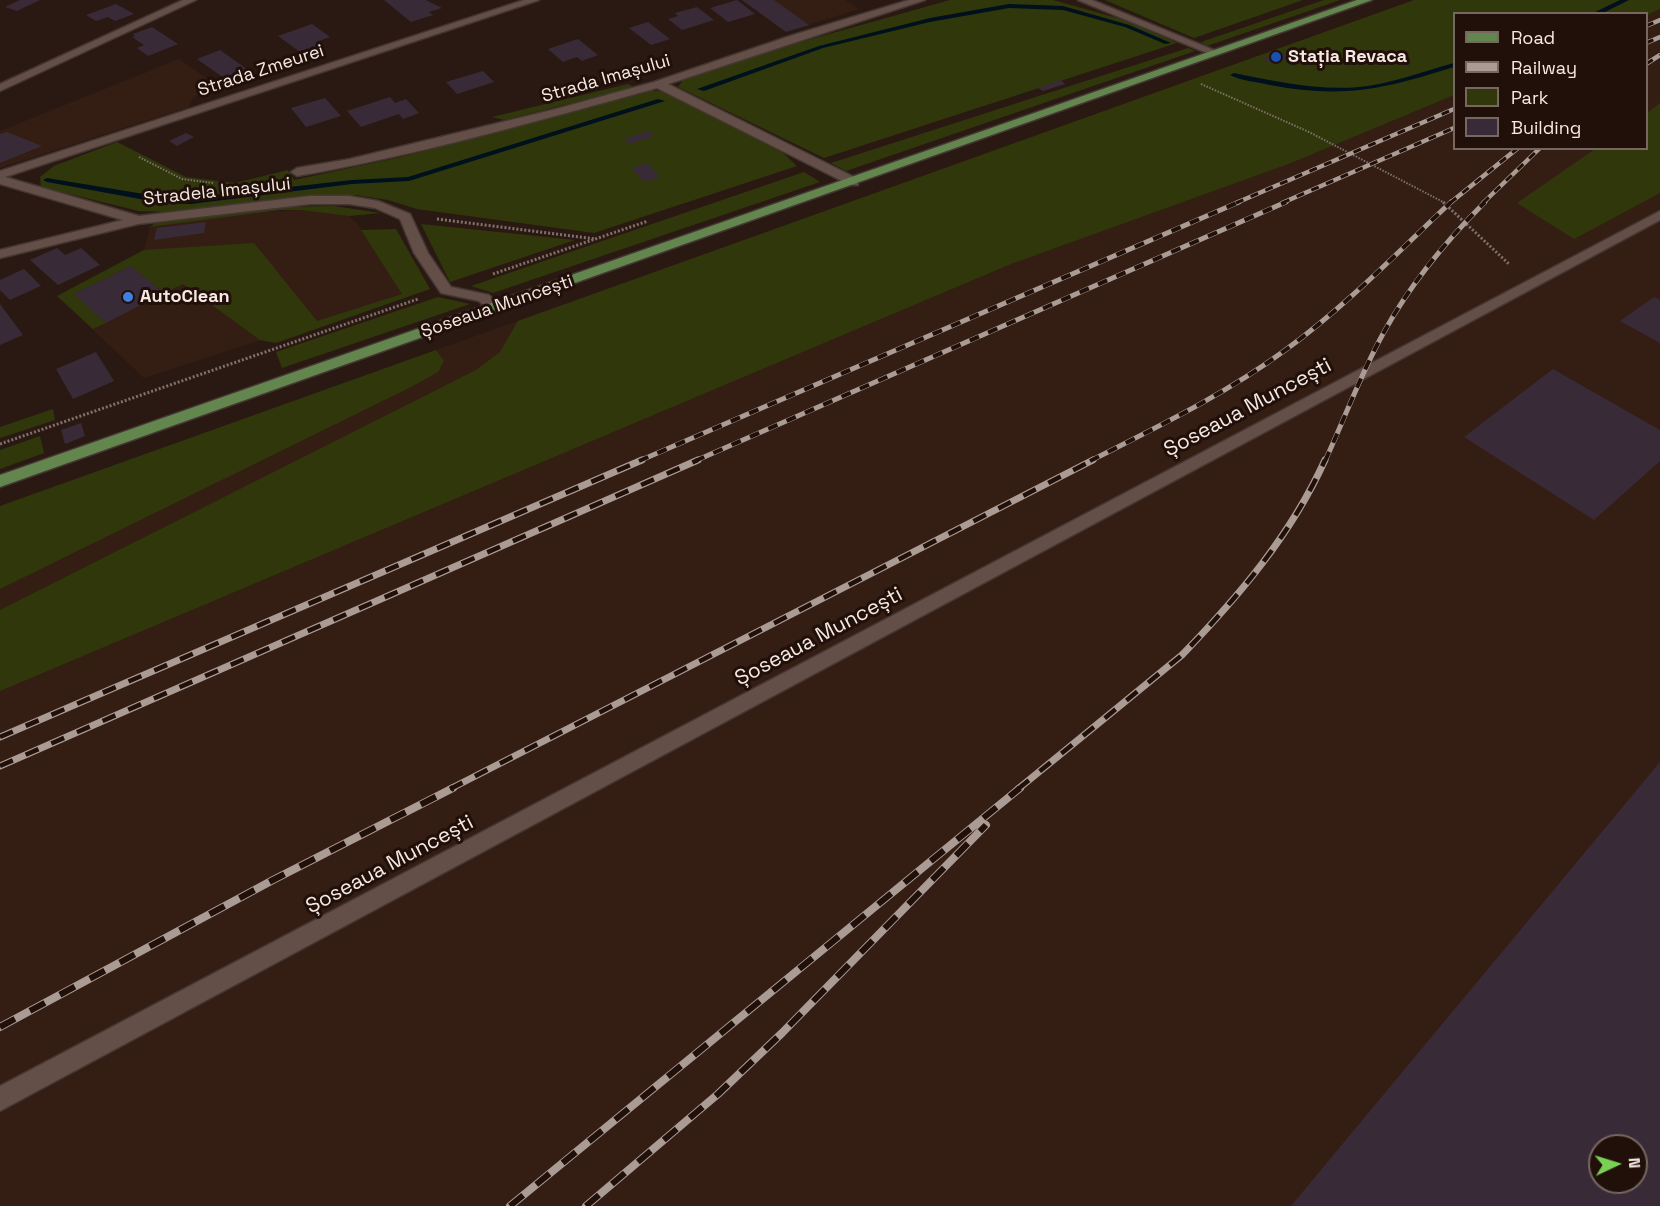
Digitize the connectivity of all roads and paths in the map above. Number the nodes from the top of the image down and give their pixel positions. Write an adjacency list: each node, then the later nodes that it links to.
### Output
1 (191, 0): 9 (street)
2 (534, 0): 10 (street, Strada Zmeurei)
3 (920, 0): 8 (street, Strada Imașului)
4 (1083, 0): 6 (street)
5 (1367, 0): 6 (main road, Șoseaua Muncești)
6 (1216, 53): 14 (main road, Șoseaua Muncești)
7 (1197, 82): 20 (path)
8 (658, 84): 11 (street, Strada Imașului); 14 (street)
9 (0, 88)
10 (105, 140): 12 (street, Strada Zmeurei); 15 (path)
11 (297, 172)
12 (0, 175)
13 (0, 180): 18 (street, Stradela Imașului)
14 (854, 182): 22 (main road, Șoseaua Muncești)
15 (213, 183)
16 (1660, 215): 20 (street, Șoseaua Muncești)
17 (405, 217): 18 (street, Stradela Imașului); 21 (street); 21 (path)
18 (139, 220): 19 (street)
19 (0, 254)
20 (1534, 283): 25 (street, Șoseaua Muncești)
21 (446, 290): 22 (street); 23 (path)
22 (494, 308): 24 (main road, Șoseaua Muncești)
23 (0, 444)
24 (0, 481)
25 (0, 1099)

